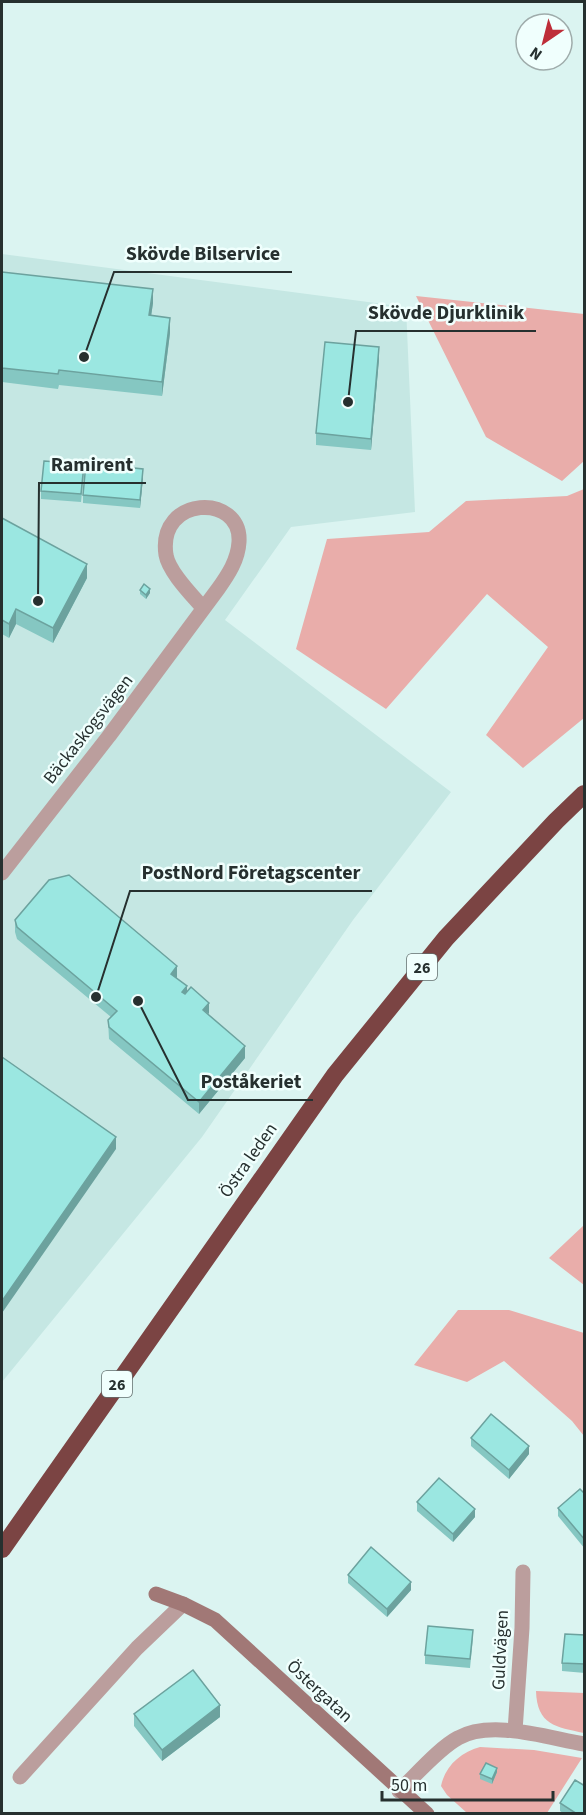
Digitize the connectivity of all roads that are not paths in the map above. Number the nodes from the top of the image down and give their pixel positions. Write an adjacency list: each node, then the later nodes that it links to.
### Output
1 (203, 608): 1 (street, Bäckaskogsvägen); 3 (street, Bäckaskogsvägen)
2 (585, 794): 4 (highway, Östra leden / 26)
3 (2, 873)
4 (2, 1549)
5 (523, 1572): 8 (street, Guldvägen)
6 (156, 1594): 7 (street, Östergatan)
7 (183, 1604): 10 (street); 11 (street, Östergatan)
8 (515, 1731): 9 (street); 11 (street)
9 (585, 1744)
10 (20, 1777)
11 (399, 1791): 12 (street, Östergatan)
12 (427, 1814)

